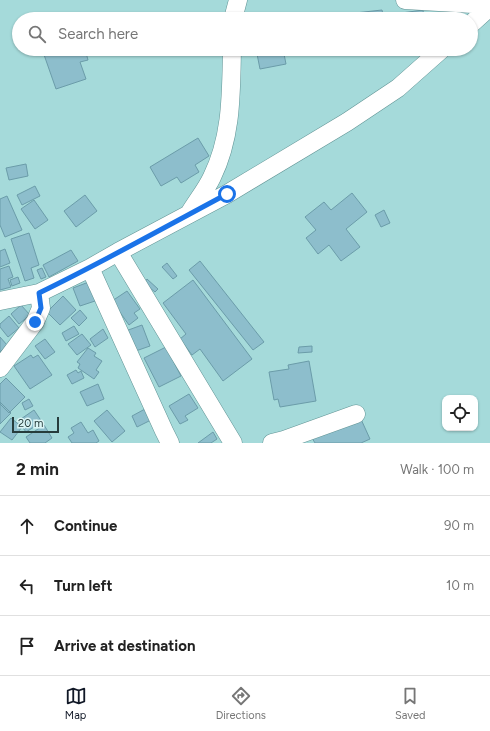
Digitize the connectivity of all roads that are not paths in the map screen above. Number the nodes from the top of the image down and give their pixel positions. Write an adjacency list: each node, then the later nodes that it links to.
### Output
1 (238, 0): 4 (street)
2 (405, 0): 3 (street)
3 (490, 6): 5 (street)
4 (235, 12)
5 (478, 17)
6 (232, 56): 8 (street)
7 (434, 56): 8 (street)
8 (188, 214): 9 (street)
9 (118, 252): 10 (street); 16 (street)
10 (90, 268): 11 (street); 15 (street)
11 (39, 293): 12 (street); 13 (street)
12 (0, 300)
13 (0, 368)
14 (356, 414): 17 (street)
15 (170, 443)
16 (233, 443)
17 (272, 443)

